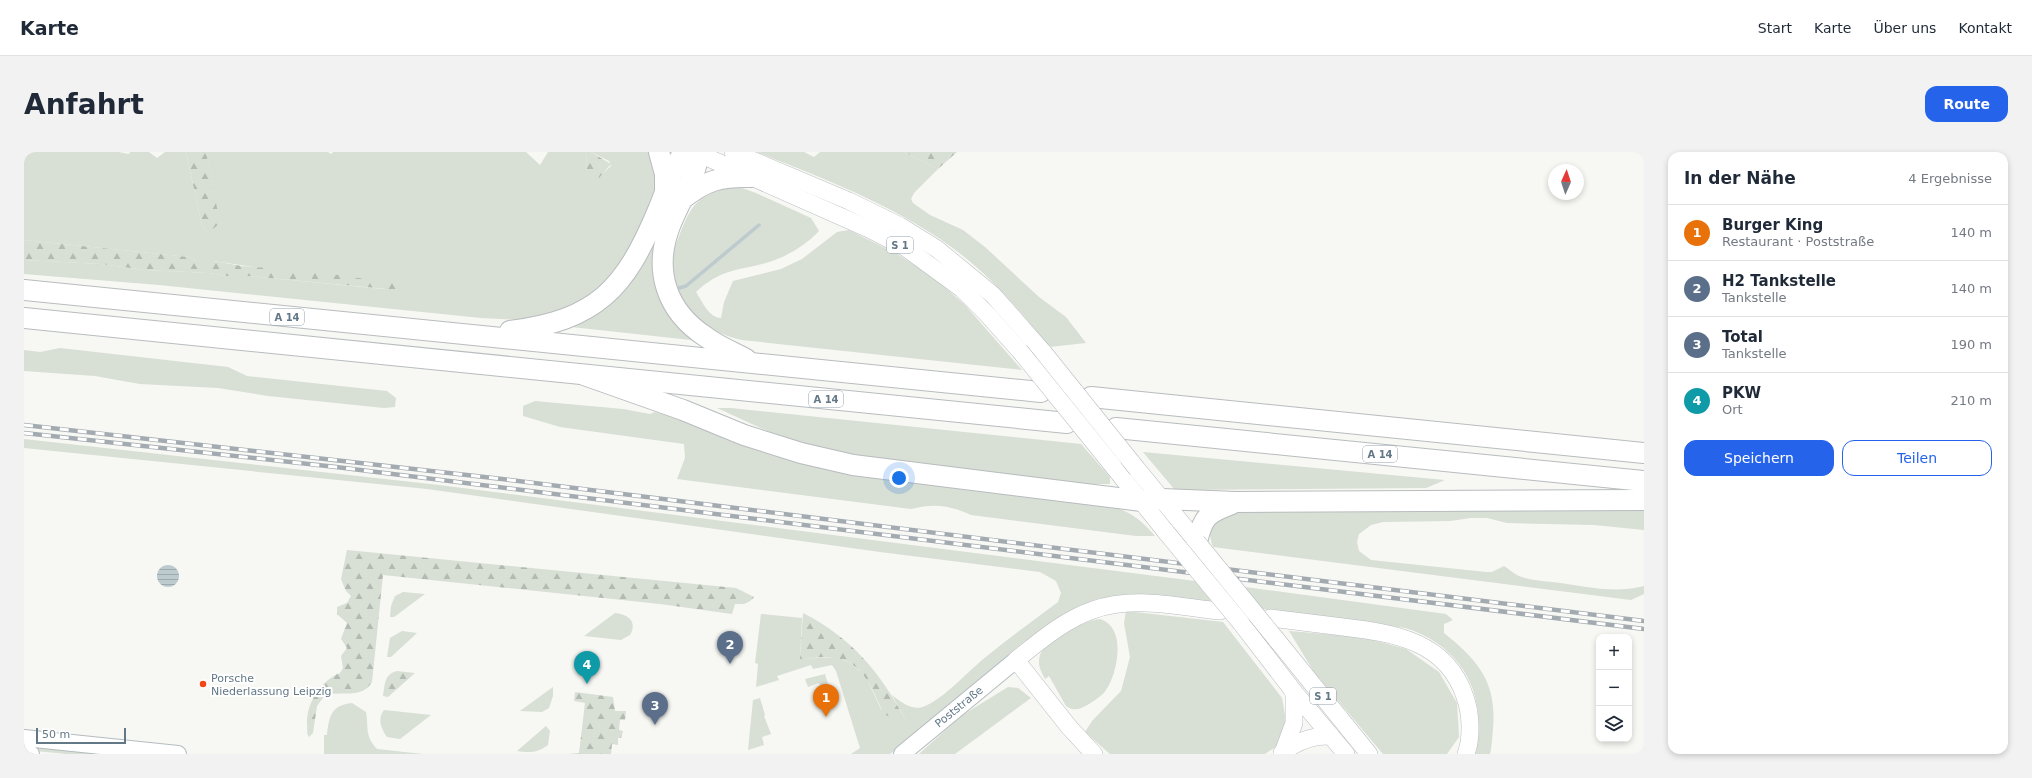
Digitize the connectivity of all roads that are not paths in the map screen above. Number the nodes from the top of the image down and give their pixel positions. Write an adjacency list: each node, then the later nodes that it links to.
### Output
1 (659, 152): 5 (highway)
2 (694, 152): 4 (main road, S 1); 5 (highway)
3 (733, 152): 17 (main road, S 1, bridge)
4 (752, 178): 5 (highway); 19 (main road, S 1, bridge)
5 (673, 197): 8 (highway); 9 (highway)
6 (24, 290): 8 (highway, A 14)
7 (24, 318): 10 (highway, A 14)
8 (479, 335): 9 (highway, A 14)
9 (755, 363): 11 (highway, A 14)
10 (584, 375): 13 (highway, A 14); 19 (highway)
11 (1041, 392)
12 (1092, 398): 15 (highway)
13 (1067, 423)
14 (1116, 428): 16 (highway, A 14)
15 (1644, 453)
16 (1644, 481)
17 (1162, 499): 19 (highway); 20 (highway); 21 (main road, S 1)
18 (1644, 500): 20 (highway)
19 (1142, 501): 25 (main road, S 1, bridge)
20 (1236, 502): 21 (highway)
21 (1195, 531): 36 (main road, S 1, bridge)
22 (1220, 612): 24 (main road)
23 (1270, 618): 28 (main road)
24 (1016, 660): 33 (street, Poststraße); 34 (main road)
25 (1294, 692): 26 (main road, S 1); 29 (main road)
26 (1331, 736): 29 (main road); 35 (main road, S 1)
27 (24, 738): 32 (street)
28 (1467, 746): 37 (main road)
29 (1282, 752)
30 (24, 753): 31 (street)
31 (31, 754)
32 (178, 754)
33 (902, 754)
34 (1094, 754)
35 (1346, 754)
36 (1369, 754)
37 (1459, 754)

